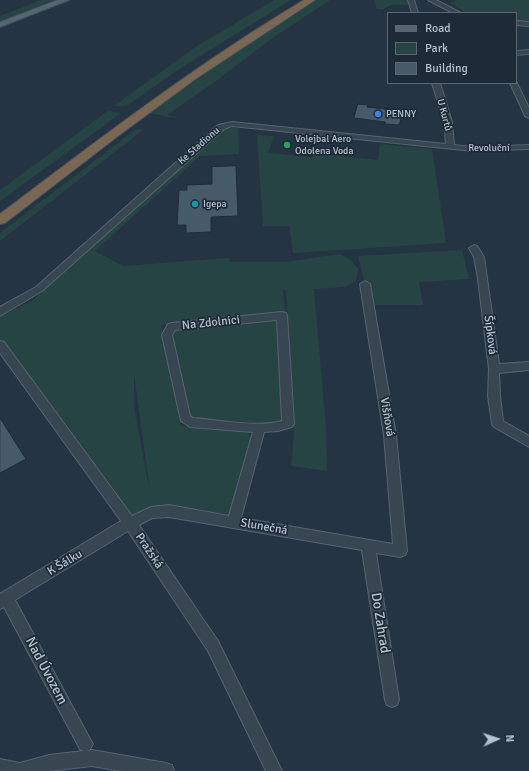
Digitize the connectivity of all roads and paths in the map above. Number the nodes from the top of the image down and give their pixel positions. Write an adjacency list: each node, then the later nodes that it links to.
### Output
1 (65, 0): 10 (main road)
2 (299, 0): 19 (highway)
3 (310, 0): 20 (highway)
4 (411, 0): 6 (street)
5 (432, 0): 7 (street)
6 (414, 12)
7 (456, 12)
8 (517, 23): 9 (street)
9 (529, 24)
10 (0, 25)
11 (529, 52): 12 (street)
12 (517, 53)
13 (436, 84): 17 (street, U Kurtů)
14 (518, 87): 15 (street)
15 (527, 105): 16 (street)
16 (529, 116)
17 (450, 146): 18 (street, Revoluční); 23 (street, Ke Stadionu)
18 (529, 147)
19 (0, 208)
20 (0, 220)
21 (474, 248): 26 (street, Šípková)
22 (365, 284): 32 (street, Višňová)
23 (0, 312)
24 (0, 345): 30 (street, Pražská)
25 (529, 366): 26 (street)
26 (494, 369): 28 (street, Šípková)
27 (260, 427): 27 (street, Na Zdolnici); 29 (street)
28 (529, 442)
29 (234, 522): 30 (street, Slunečná); 31 (street, Slunečná)
30 (130, 523): 33 (street, K Šálku); 40 (street, Pražská)
31 (368, 546): 32 (street, Slunečná); 34 (street, Do Zahrad)
32 (400, 551)
33 (4, 600): 35 (street, Nad Úvozem)
34 (392, 700)
35 (85, 744)
36 (0, 767): 38 (street)
37 (148, 769): 38 (street); 39 (street)
38 (19, 771)
39 (166, 771)
40 (274, 771)

